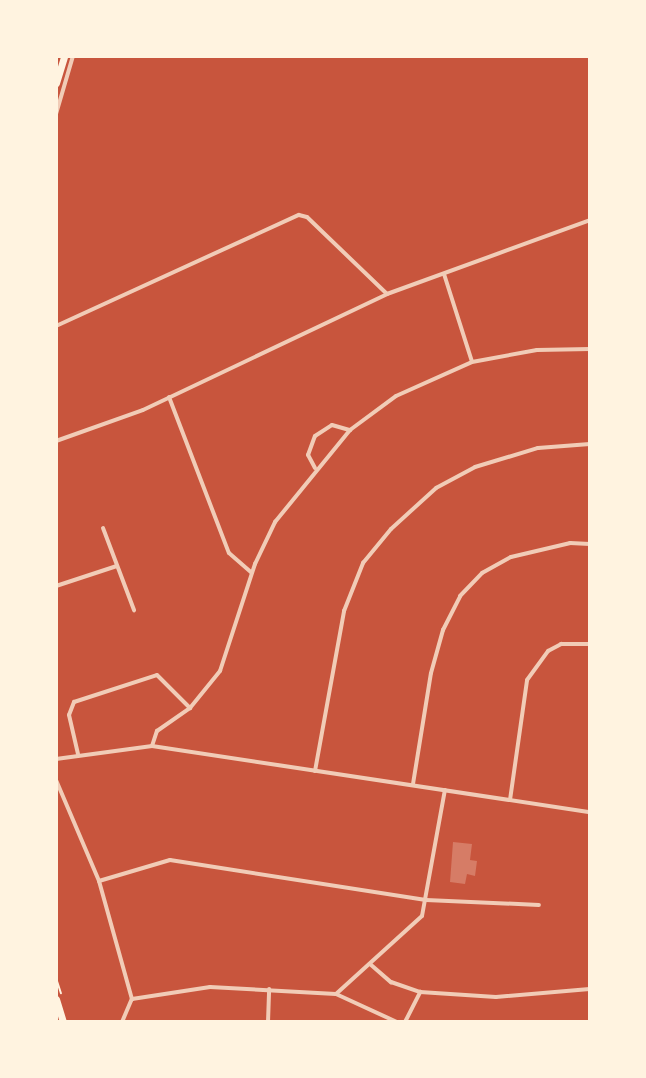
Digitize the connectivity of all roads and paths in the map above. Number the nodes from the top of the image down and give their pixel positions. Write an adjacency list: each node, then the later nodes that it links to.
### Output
1 (64, 56): 3 (highway)
2 (73, 56): 4 (street)
3 (56, 83)
4 (56, 114)
5 (590, 220): 6 (street)
6 (444, 274): 7 (street); 10 (street)
7 (387, 294): 8 (street); 11 (street)
8 (56, 326)
9 (590, 349): 10 (street)
10 (472, 362): 12 (street)
11 (169, 397): 13 (street); 19 (street)
12 (350, 430): 15 (street); 15 (street)
13 (56, 441)
14 (590, 444): 27 (street)
15 (315, 468): 19 (street)
16 (103, 528): 18 (street)
17 (590, 544): 29 (street)
18 (117, 566): 20 (street); 21 (street)
19 (253, 573): 23 (street)
20 (56, 586)
21 (134, 610)
22 (590, 644): 31 (street)
23 (190, 708): 24 (street); 25 (street)
24 (152, 746): 25 (street); 27 (street)
25 (78, 754): 26 (street)
26 (56, 759)
27 (315, 771): 29 (street)
28 (56, 780): 33 (street)
29 (413, 785): 30 (street)
30 (445, 790): 31 (street); 34 (street)
31 (510, 800): 32 (street)
32 (590, 812)
33 (99, 881): 34 (street); 42 (street)
34 (426, 900): 35 (street); 36 (street)
35 (539, 905)
36 (370, 964): 39 (street); 40 (street)
37 (269, 989): 40 (street); 42 (street); 45 (street)
38 (590, 989): 39 (street)
39 (420, 992): 47 (street)
40 (336, 994): 46 (street)
41 (56, 999): 43 (highway)
42 (132, 999): 44 (street)
43 (63, 1022)
44 (122, 1022)
45 (268, 1022)
46 (397, 1022)
47 (405, 1022)

